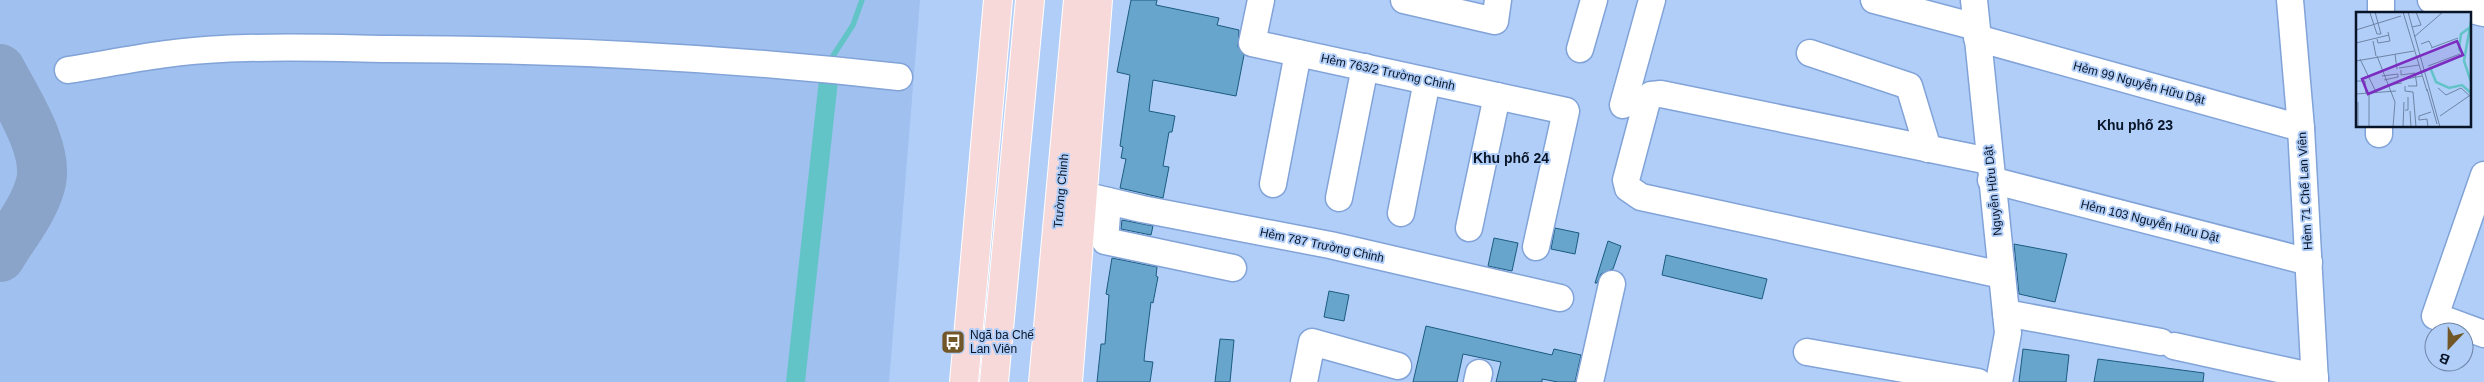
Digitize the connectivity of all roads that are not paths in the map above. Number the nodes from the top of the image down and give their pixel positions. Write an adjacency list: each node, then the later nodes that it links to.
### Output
1 (998, 0): 46 (main road)
2 (1030, 0): 47 (main road)
3 (1078, 0): 48 (main road, Trường Chinh)
4 (1098, 0): 31 (main road, Trường Chinh)
5 (1261, 0): 18 (street, Hẻm 763/2 Trường Chinh)
6 (1404, 0): 7 (street)
7 (1498, 0)
8 (1594, 0): 17 (street)
9 (1652, 0): 25 (street)
10 (1874, 0): 16 (street, Hẻm 99 Nguyễn Hữu Dật)
11 (1974, 0): 16 (street, Nguyễn Hữu Dật)
12 (2290, 0): 26 (street, Hẻm 71 Chế Lan Viên)
13 (2431, 0): 14 (street)
14 (2460, 3): 15 (street)
15 (2484, 13)
16 (1976, 32): 26 (street, Hẻm 99 Nguyễn Hữu Dật); 28 (street, Nguyễn Hữu Dật)
17 (1580, 49)
18 (1298, 53): 20 (street, Hẻm 763/2 Trường Chinh); 30 (street)
19 (1810, 53): 27 (street)
20 (1365, 67): 23 (street, Hẻm 763/2 Trường Chinh); 32 (street)
21 (68, 70): 22 (street)
22 (899, 77)
23 (1427, 81): 24 (street, Hẻm 763/2 Trường Chinh); 33 (street)
24 (1497, 96): 34 (street); 35 (street, Hẻm 763/2 Trường Chinh)
25 (1623, 105)
26 (2301, 128): 36 (street, Hẻm 71 Chế Lan Viên)
27 (1928, 149): 28 (street, Hẻm 103 Nguyễn Hữu Dật); 38 (street, Hẻm 103 Nguyễn Hữu Dật)
28 (1990, 171): 36 (street, Hẻm 103 Nguyễn Hữu Dật); 38 (street, Nguyễn Hữu Dật)
29 (2484, 175): 42 (street)
30 (1273, 184)
31 (1096, 198): 37 (street); 40 (street, Hẻm 787 Trường Chinh); 49 (main road, Trường Chinh)
32 (1339, 198)
33 (1401, 213)
34 (1469, 228)
35 (1536, 247)
36 (2309, 262): 45 (street, Hẻm 71 Chế Lan Viên)
37 (1233, 268)
38 (2002, 275): 41 (street, Nguyễn Hữu Dật)
39 (1612, 284): 51 (street)
40 (1560, 298)
41 (2006, 313): 45 (street); 53 (street, Nguyễn Hữu Dật)
42 (2451, 322)
43 (1807, 352): 52 (street)
44 (1398, 366): 50 (street)
45 (2315, 380)
46 (964, 382)
47 (994, 382)
48 (1043, 382)
49 (1068, 382)
50 (1304, 382)
51 (1590, 382)
52 (1978, 382)
53 (1999, 382)

